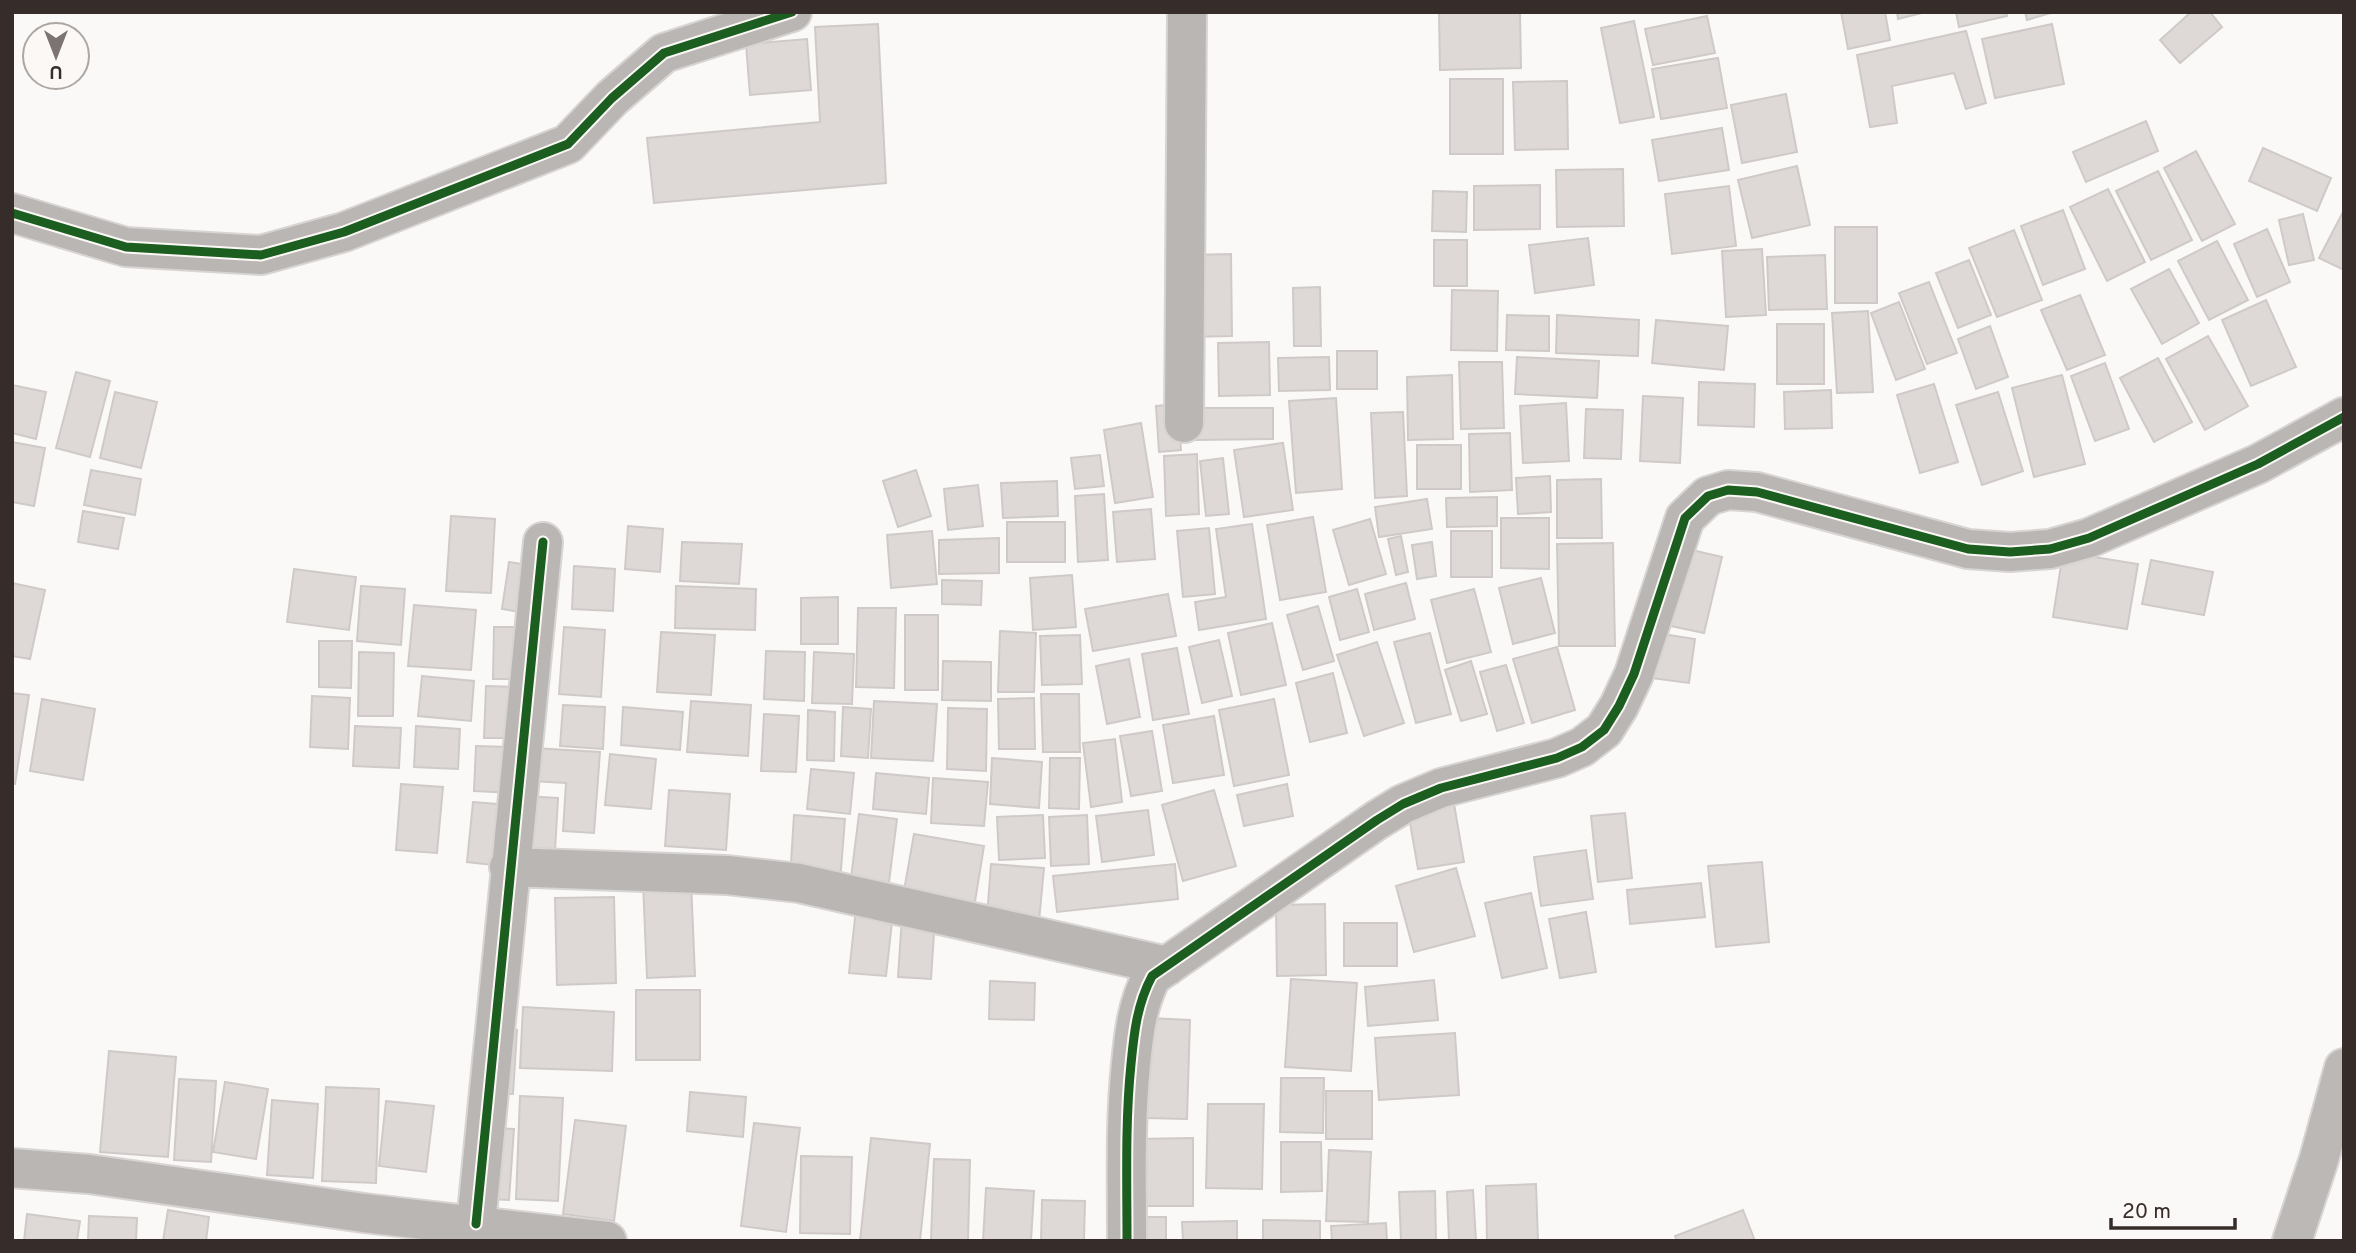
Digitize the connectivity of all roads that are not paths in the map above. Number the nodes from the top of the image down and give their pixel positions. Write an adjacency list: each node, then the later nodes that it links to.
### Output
1 (792, 12): 3 (street)
2 (1187, 12): 5 (street)
3 (12, 213)
4 (2344, 417): 8 (street)
5 (1184, 424)
6 (543, 542): 7 (street)
7 (509, 867): 8 (street); 11 (street)
8 (1167, 966): 13 (street)
9 (2344, 1068): 14 (main road)
10 (12, 1168): 11 (street)
11 (475, 1224): 12 (street)
12 (607, 1241)
13 (1127, 1241)
14 (2292, 1241)

